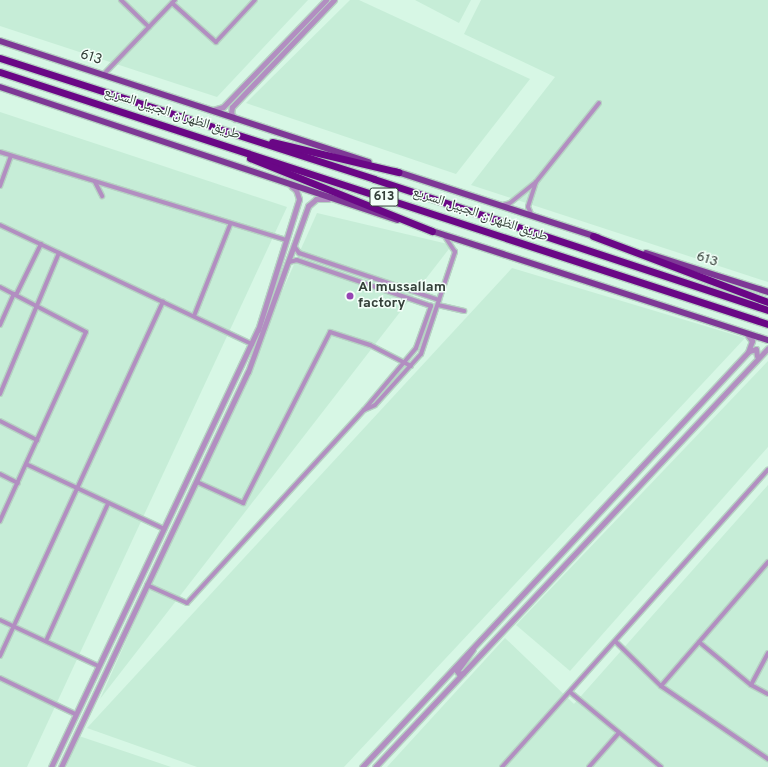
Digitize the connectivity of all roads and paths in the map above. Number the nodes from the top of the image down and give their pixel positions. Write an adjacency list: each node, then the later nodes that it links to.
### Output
1 (121, 0): 6 (street)
2 (255, 0): 5 (street)
3 (326, 0): 15 (street)
4 (334, 0): 16 (street)
5 (174, 2): 6 (street)
6 (149, 27): 12 (street)
7 (0, 41): 12 (main road, 613)
8 (0, 55): 10 (highway)
9 (0, 58): 10 (highway, طريق الظهران الجبيل السريع / 613)
10 (36, 70): 18 (highway, طريق الظهران الجبيل السريع / 613)
11 (0, 72): 17 (highway, طريق الظهران الجبيل السريع / 613)
12 (103, 74): 15 (main road, 613)
13 (0, 87): 24 (main road)
14 (599, 103): 23 (street)
15 (210, 110): 16 (main road, 613)
16 (236, 119): 21 (main road, 613)
17 (171, 128): 32 (highway); 54 (highway, طريق الظهران الجبيل السريع / 613)
18 (213, 128): 21 (highway); 51 (highway, طريق الظهران الجبيل السريع / 613)
19 (0, 152): 20 (street)
20 (11, 156): 22 (street); 25 (street)
21 (398, 172): 28 (main road, 613)
22 (95, 182): 26 (street); 31 (street)
23 (536, 182): 28 (street); 29 (street)
24 (287, 183): 27 (main road); 35 (street)
25 (0, 186)
26 (102, 196)
27 (333, 200): 32 (main road); 37 (street)
28 (496, 206): 29 (main road, 613)
29 (538, 220): 34 (main road, 613)
30 (0, 225): 36 (street)
31 (230, 225): 35 (street); 53 (street)
32 (432, 230): 33 (main road)
33 (444, 236): 45 (street); 56 (main road)
34 (593, 236): 43 (main road, 613); 47 (highway)
35 (286, 240): 58 (street)
36 (41, 244): 38 (street); 44 (street)
37 (294, 246): 39 (street); 40 (street)
38 (59, 253): 46 (street); 50 (street)
39 (289, 262): 41 (street); 71 (street)
40 (341, 267): 41 (street); 45 (street)
41 (330, 271): 48 (street)
42 (0, 287): 44 (street)
43 (768, 292)
44 (15, 294): 50 (street); 55 (street)
45 (439, 300): 49 (street)
46 (163, 302): 53 (street); 73 (street)
47 (768, 302)
48 (431, 306): 49 (street); 62 (street)
49 (437, 306): 52 (street); 63 (street)
50 (39, 307): 64 (street); 67 (street)
51 (768, 310)
52 (464, 311)
53 (194, 316): 58 (street)
54 (768, 324)
55 (0, 325)
56 (744, 332): 57 (main road); 60 (street)
57 (768, 340)
58 (252, 344): 76 (street)
59 (768, 348): 61 (street)
60 (748, 352): 61 (street); 78 (street)
61 (758, 356): 80 (street)
62 (403, 363): 63 (street); 65 (street); 71 (street)
63 (411, 366): 65 (street)
64 (0, 394)
65 (364, 410): 79 (street)
66 (0, 421): 67 (street)
67 (37, 440): 68 (street)
68 (26, 464): 72 (street); 73 (street)
69 (768, 470): 84 (street)
70 (0, 474): 72 (street)
71 (197, 482): 79 (street)
72 (18, 483): 75 (street)
73 (78, 488): 74 (street); 82 (street)
74 (108, 504): 76 (street); 83 (street)
75 (0, 522)
76 (164, 529): 89 (street)
77 (768, 562): 85 (street)
78 (536, 579): 80 (street); 86 (street)
79 (147, 585): 100 (street)
80 (524, 608): 90 (street)
81 (0, 620): 82 (street)
82 (14, 626): 83 (street); 88 (street)
83 (46, 641): 89 (street)
84 (616, 642): 93 (street); 94 (street)
85 (699, 642): 92 (street); 93 (street)
86 (475, 645): 90 (street); 101 (street)
87 (768, 653): 92 (street)
88 (0, 656)
89 (98, 666): 96 (street)
90 (464, 672): 102 (street)
91 (0, 678): 96 (street)
92 (751, 685): 95 (street)
93 (660, 686): 98 (street)
94 (570, 692): 97 (street); 103 (street)
95 (768, 694)
96 (75, 714): 99 (street)
97 (618, 734): 104 (street); 105 (street)
98 (768, 759)
99 (50, 767)
100 (61, 767)
101 (362, 767)
102 (375, 767)
103 (502, 767)
104 (589, 767)
105 (661, 767)

